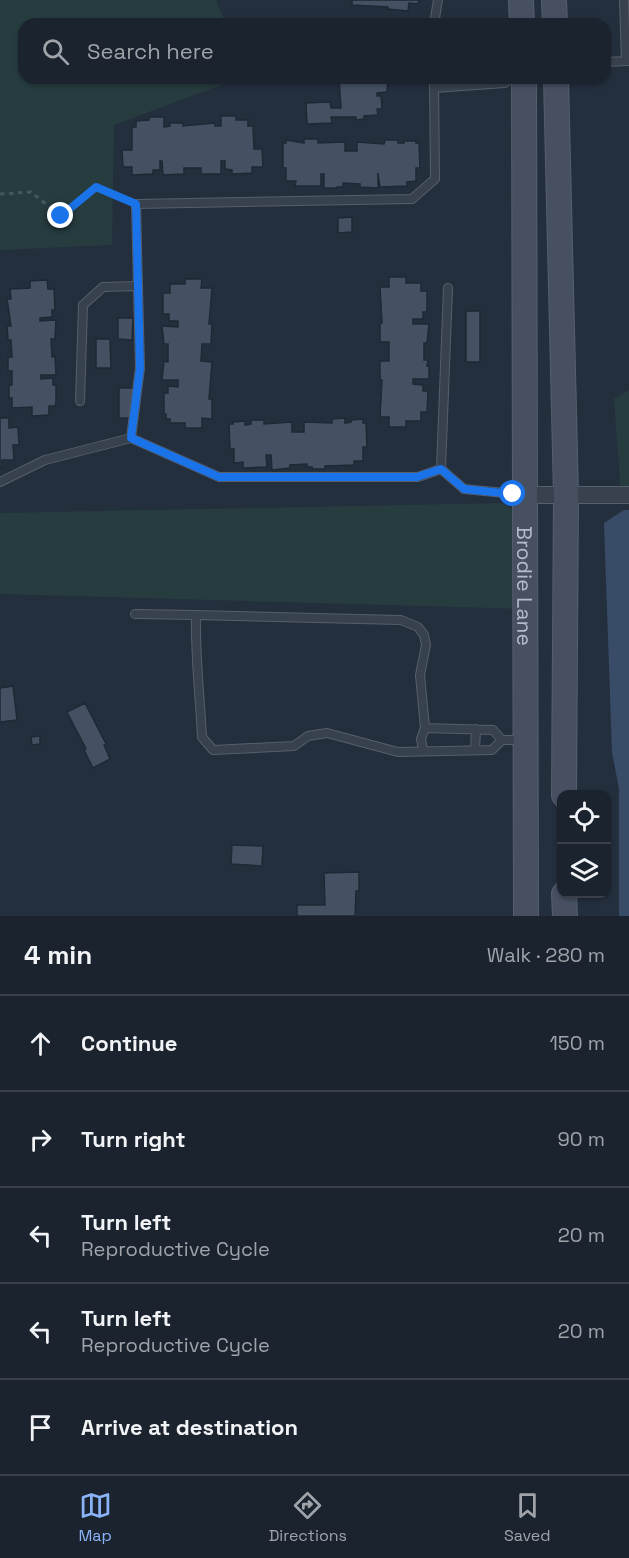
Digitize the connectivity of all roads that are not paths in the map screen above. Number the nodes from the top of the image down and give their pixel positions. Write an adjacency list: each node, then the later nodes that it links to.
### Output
1 (438, 0): 5 (lane)
2 (521, 0): 6 (main road)
3 (554, 0): 7 (main road)
4 (624, 0): 8 (lane)
5 (435, 18)
6 (522, 18)
7 (555, 18)
8 (627, 61): 9 (lane)
9 (611, 62)
10 (434, 84): 14 (lane)
11 (491, 84): 14 (lane)
12 (524, 84): 21 (main road, Brodie Lane)
13 (556, 84): 22 (main road, Brodie Lane)
14 (434, 88): 15 (lane)
15 (138, 286): 17 (lane); 18 (lane)
16 (448, 288): 19 (lane)
17 (81, 401)
18 (131, 438): 19 (lane); 20 (lane)
19 (441, 469): 21 (lane)
20 (0, 482)
21 (525, 495): 22 (street); 28 (main road, Brodie Lane)
22 (566, 495): 23 (street); 31 (main road, Brodie Lane)
23 (629, 495)
24 (135, 614): 25 (lane)
25 (196, 615): 26 (lane); 29 (lane)
26 (425, 728): 27 (lane); 29 (lane)
27 (476, 729): 28 (lane); 30 (lane)
28 (513, 740): 30 (lane); 33 (main road, Brodie Lane)
29 (423, 750): 30 (lane)
30 (476, 750)
31 (564, 790)
32 (564, 898): 34 (main road)
33 (526, 916)
34 (565, 916)

